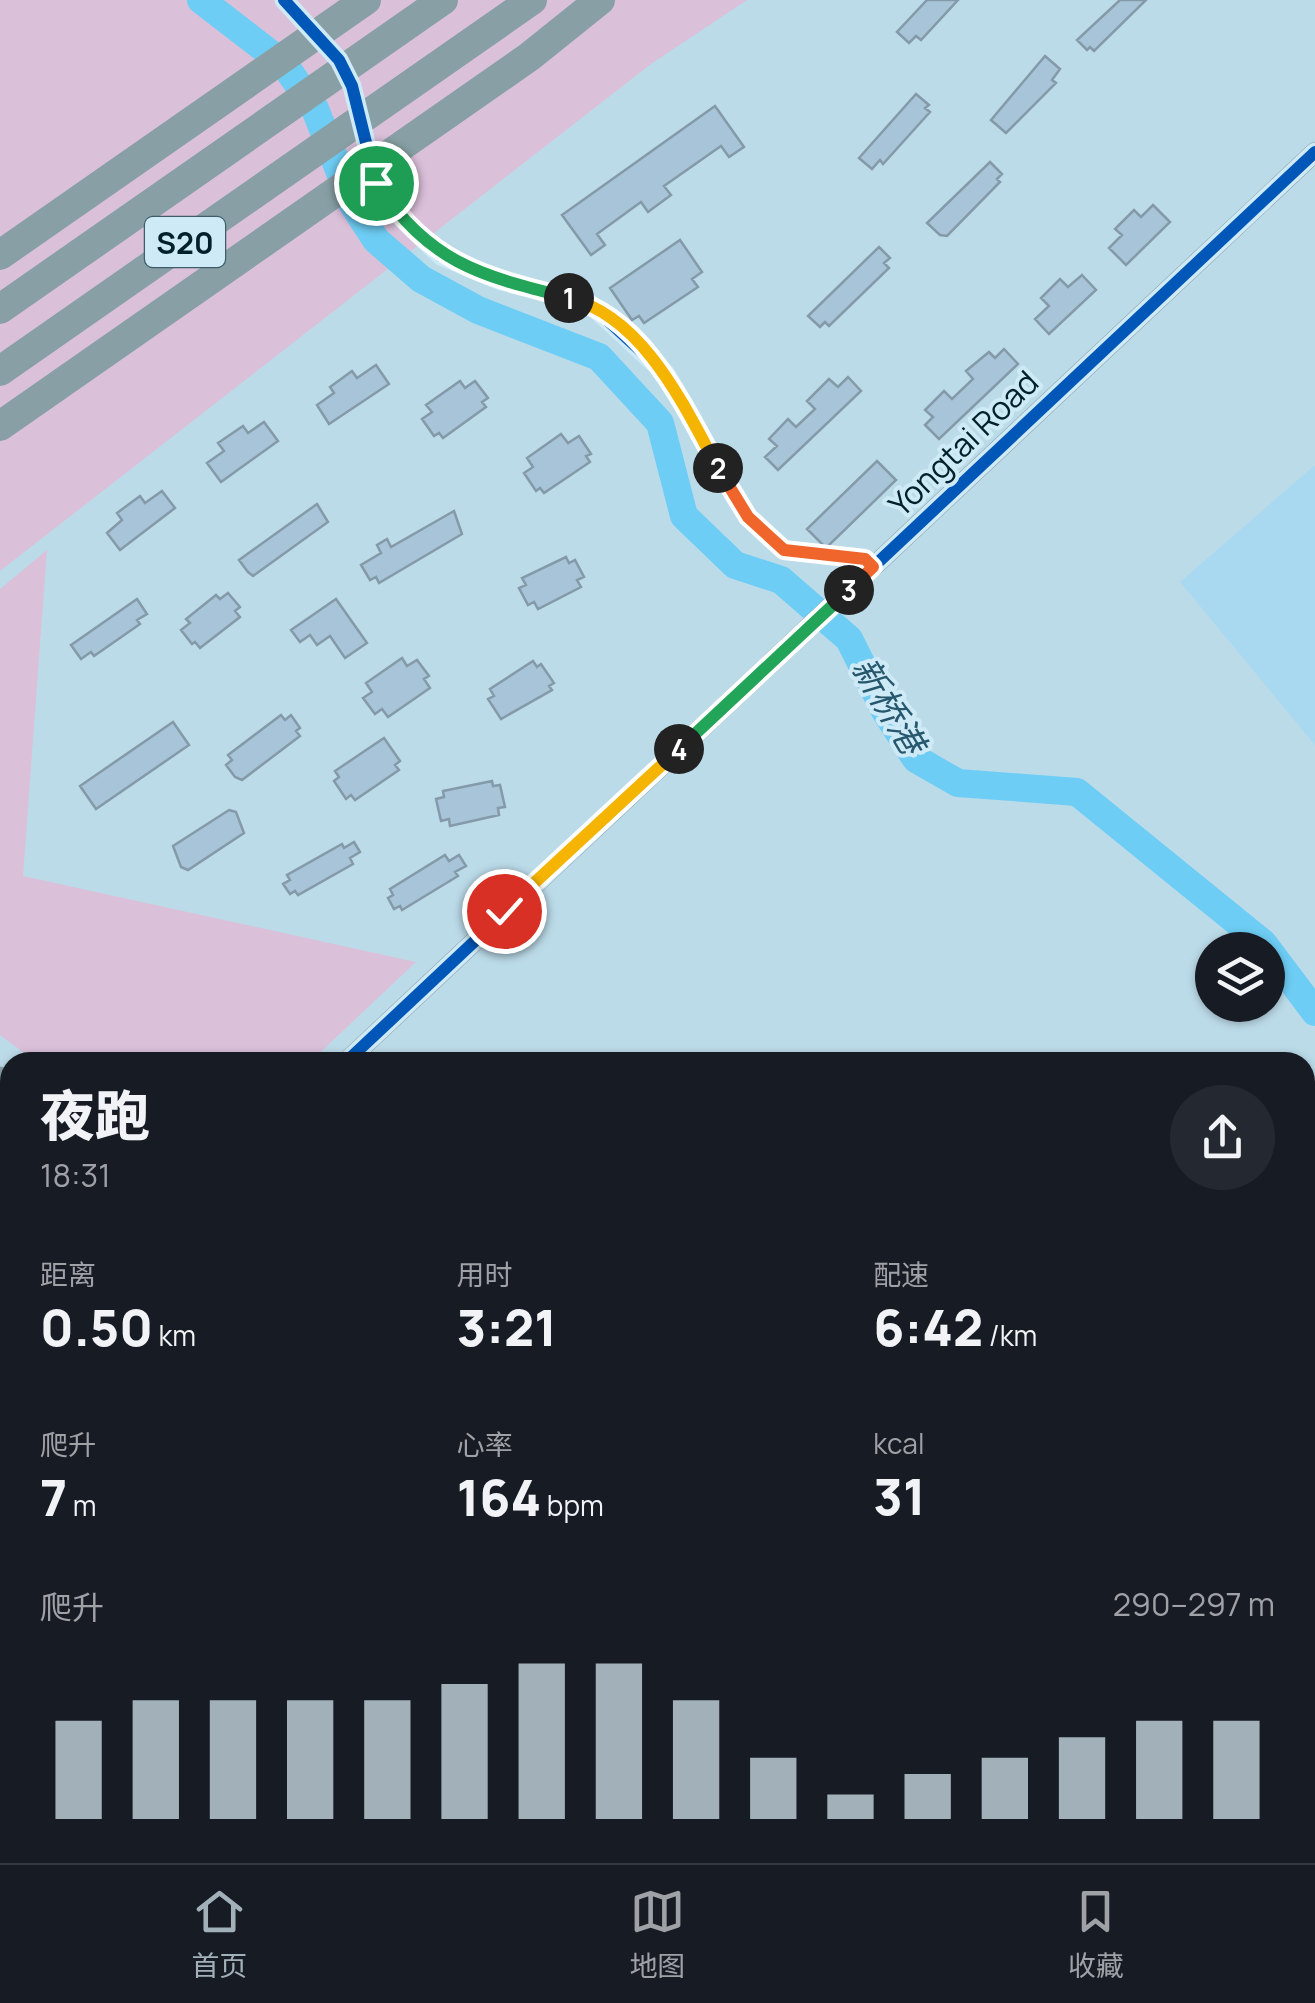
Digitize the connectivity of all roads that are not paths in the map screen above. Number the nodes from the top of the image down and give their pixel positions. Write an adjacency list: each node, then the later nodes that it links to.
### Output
1 (366, 0): 6 (highway)
2 (443, 0): 7 (highway, S20)
3 (532, 0): 8 (highway, S20)
4 (600, 0): 9 (highway)
5 (1315, 152): 10 (street, Yongtai Road)
6 (0, 256)
7 (0, 309)
8 (0, 371)
9 (0, 426)
10 (357, 1052)

